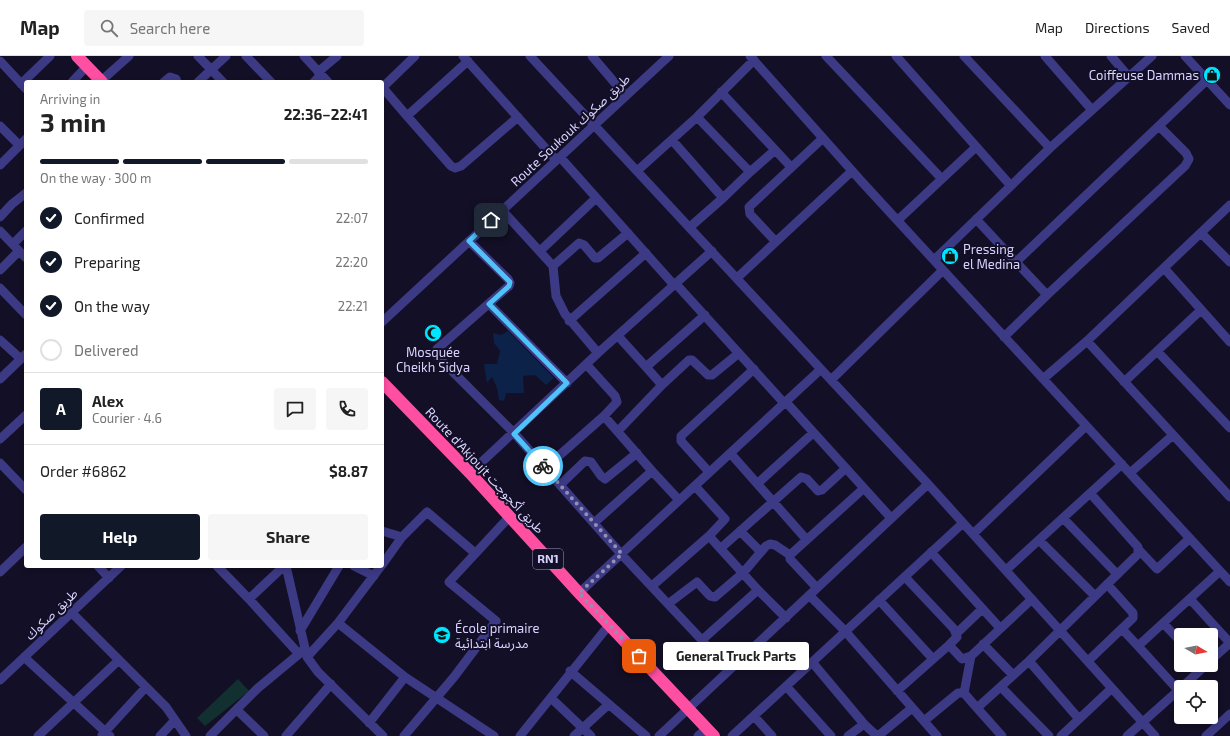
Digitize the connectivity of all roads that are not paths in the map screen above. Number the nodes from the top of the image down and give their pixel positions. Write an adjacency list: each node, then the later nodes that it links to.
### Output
1 (50, 56): 27 (street)
2 (77, 56): 23 (highway)
3 (129, 56): 30 (street)
4 (198, 56): 24 (street)
5 (226, 56): 24 (street)
6 (246, 56): 35 (street)
7 (304, 56): 25 (street)
8 (337, 56): 25 (street)
9 (415, 56): 37 (street)
10 (530, 56): 48 (street)
11 (592, 56): 41 (street)
12 (669, 56): 41 (street, Route Soukouk طريق صكوك)
13 (826, 56): 62 (street)
14 (896, 56): 53 (street)
15 (965, 56): 54 (street)
16 (1046, 56): 43 (street)
17 (1111, 56): 26 (street)
18 (1152, 56): 26 (street)
19 (1185, 56): 36 (street)
20 (752, 58): 40 (street); 50 (street)
21 (466, 59): 44 (street); 45 (street)
22 (0, 61): 38 (street)
23 (87, 66): 28 (street); 29 (highway)
24 (211, 70): 33 (street); 34 (street)
25 (322, 76)
26 (1128, 76): 43 (street)
27 (30, 80)
28 (74, 80)
29 (100, 80)
30 (102, 80)
31 (166, 80): 32 (street)
32 (176, 80)
33 (200, 80)
34 (221, 80)
35 (269, 80)
36 (1207, 80): 42 (street); 49 (street)
37 (384, 86)
38 (24, 87)
39 (384, 90): 44 (street)
40 (721, 92): 46 (street); 55 (street)
41 (626, 96): 48 (street, Route Soukouk طريق صكوك)
42 (1230, 105)
43 (1092, 110): 54 (street)
44 (407, 116): 45 (street)
45 (518, 117): 56 (street)
46 (697, 117): 51 (street); 61 (street)
47 (0, 126): 52 (street)
48 (594, 126): 56 (street, Route Soukouk طريق صكوك); 59 (street)
49 (1159, 126): 84 (street); 93 (street)
50 (823, 138): 58 (street); 60 (street)
51 (672, 140): 59 (street); 66 (street)
52 (23, 142): 57 (street)
53 (976, 147): 62 (street); 63 (street)
54 (1050, 148): 63 (street)
55 (775, 150): 58 (street); 61 (street)
56 (558, 159): 65 (street); 68 (street, Route Soukouk طريق صكوك)
57 (0, 165)
58 (792, 167): 78 (street)
59 (637, 171): 72 (street)
60 (852, 171): 71 (street); 78 (street)
61 (750, 172): 66 (street)
62 (941, 178): 71 (street)
63 (1011, 186): 70 (street)
64 (24, 195): 69 (street)
65 (596, 198): 74 (street); 80 (street)
66 (723, 198): 72 (street)
67 (1230, 205): 75 (street)
68 (502, 210): 77 (street, Route Soukouk طريق صكوك); 80 (street)
69 (0, 217)
70 (976, 219): 83 (street); 84 (street)
71 (898, 220): 83 (street)
72 (690, 227): 81 (street)
73 (0, 231): 79 (street)
74 (628, 233): 82 (street); 86 (street)
75 (1201, 233): 85 (street); 87 (street)
76 (24, 237): 79 (street)
77 (469, 241): 94 (street); 98 (street, Route Soukouk طريق صكوك)
78 (776, 242): 90 (street)
79 (19, 251): 88 (street)
80 (540, 251): 86 (street)
81 (712, 251): 90 (street); 91 (street)
82 (646, 253): 91 (street); 99 (street)
83 (934, 260): 89 (street)
84 (1016, 262): 93 (street)
85 (1230, 262)
86 (553, 266): 99 (street)
87 (1164, 268): 95 (street); 103 (street)
88 (0, 270)
89 (943, 270): 101 (street); 115 (street)
90 (737, 278): 112 (street)
91 (675, 284): 97 (street); 100 (street)
92 (0, 288): 96 (street)
93 (1047, 295): 101 (street)
94 (489, 304): 117 (street); 127 (street)
95 (1201, 310): 104 (street); 105 (street)
96 (24, 313)
97 (705, 315): 107 (street); 110 (street)
98 (384, 320)
99 (569, 321): 106 (street)
100 (618, 336): 106 (street); 110 (street)
101 (1004, 337): 114 (street)
102 (0, 340): 108 (street)
103 (1087, 341): 114 (street); 116 (street)
104 (1230, 342)
105 (1157, 351): 116 (street); 124 (street)
106 (598, 353): 109 (street)
107 (739, 353): 111 (street); 119 (street)
108 (24, 356): 113 (street)
109 (586, 364): 117 (street); 121 (street)
110 (646, 367): 119 (street)
111 (754, 369): 120 (street); 137 (street)
112 (820, 370): 115 (street); 120 (street)
113 (0, 379)
114 (1043, 379): 123 (street)
115 (831, 380): 141 (street)
116 (1124, 382): 128 (street)
117 (567, 383): 127 (street)
118 (384, 384): 138 (highway, Route d'Akjoujt طريق أكجوجت / RN1)
119 (662, 385): 125 (street)
120 (785, 402): 126 (street); 131 (street)
121 (604, 416): 125 (street); 134 (street)
122 (24, 421): 129 (street)
123 (1086, 426): 133 (street); 157 (street)
124 (1230, 428)
125 (618, 431): 130 (street)
126 (813, 433): 135 (street); 140 (street)
127 (514, 434): 134 (street); 138 (street)
128 (1173, 435): 139 (street); 147 (street)
129 (0, 439)
130 (637, 453): 136 (street); 142 (street)
131 (731, 454): 137 (street); 140 (street)
132 (0, 463): 144 (street)
133 (1122, 464): 139 (street); 146 (street)
134 (545, 468): 142 (street)
135 (846, 468): 145 (street); 149 (street)
136 (652, 471): 148 (street); 153 (street)
137 (709, 472): 143 (street)
138 (470, 473): 150 (highway, Route d'Akjoujt طريق أكجوجت / RN1)
139 (1130, 473): 160 (street)
140 (758, 484): 149 (street)
141 (928, 484): 151 (street); 154 (street)
142 (560, 485): 153 (street)
143 (695, 486): 148 (street); 158 (street)
144 (24, 488)
145 (864, 489): 151 (street); 161 (street)
146 (1090, 493): 152 (street); 165 (street)
147 (1230, 497)
148 (679, 500): 169 (street)
149 (773, 501): 155 (street); 161 (street)
150 (510, 516): 168 (street); 194 (highway, Route d'Akjoujt طريق أكجوجت / RN1)
151 (891, 518): 192 (street)
152 (1063, 518): 162 (street); 185 (street)
153 (594, 523): 169 (street)
154 (963, 524): 157 (street); 167 (street)
155 (740, 531): 163 (street); 166 (street)
156 (384, 532): 159 (street)
157 (973, 534): 181 (street)
158 (710, 536): 163 (street); 191 (street)
159 (402, 537): 168 (street); 171 (street)
160 (1190, 538): 165 (street); 184 (street)
161 (806, 539): 170 (street)
162 (1040, 540): 181 (street); 196 (street)
163 (721, 548): 183 (street)
164 (24, 549): 182 (street)
165 (1139, 550): 185 (street)
166 (761, 552): 170 (street); 183 (street)
167 (931, 552): 187 (street); 202 (street)
168 (475, 553): 245 (street)
169 (622, 554): 191 (street); 194 (street)
170 (790, 555): 192 (street)
171 (384, 563)
172 (100, 568): 188 (street)
173 (119, 568): 188 (street, طريق صكوك)
174 (222, 568): 197 (street)
175 (283, 568): 197 (street)
176 (285, 568): 211 (street)
177 (338, 568): 211 (street)
178 (358, 568): 186 (street)
179 (380, 568): 186 (street)
180 (1230, 568): 184 (street)
181 (1006, 570): 198 (street)
182 (0, 572)
183 (743, 573): 193 (street); 201 (street)
184 (1221, 573): 189 (street); 199 (street)
185 (1117, 574): 190 (street)
186 (374, 576): 205 (street)
187 (905, 577): 200 (street); 213 (street)
188 (109, 578): 203 (street, طريق صكوك)
189 (1230, 582)
190 (1107, 584): 196 (street); 209 (street)
191 (652, 586): 201 (street)
192 (817, 588): 195 (street)
193 (758, 590): 204 (street); 215 (street)
194 (579, 593): 207 (highway, Route d'Akjoujt طريق أكجوجت / RN1)
195 (810, 596): 204 (street); 212 (street)
196 (1095, 596): 210 (street)
197 (250, 599): 220 (street)
198 (1032, 599): 208 (street); 210 (street)
199 (1190, 599): 206 (street); 216 (street)
200 (879, 600): 212 (street); 224 (street)
201 (668, 604): 215 (street)
202 (982, 609): 208 (street); 213 (street)
203 (71, 612): 223 (street, طريق صكوك); 225 (street)
204 (786, 618): 229 (street)
205 (338, 623): 220 (street); 233 (street)
206 (1163, 623): 214 (street); 219 (street)
207 (609, 625): 230 (street); 249 (highway, Route d'Akjoujt طريق أكجوجت / RN1)
208 (1000, 628): 217 (street)
209 (1122, 629): 219 (street); 227 (street)
210 (1060, 630): 226 (street); 227 (street)
211 (300, 631): 220 (street)
212 (844, 631): 228 (street); 242 (street)
213 (956, 633): 218 (street)
214 (1174, 635)
215 (702, 640): 229 (street)
216 (1230, 643): 221 (street)
217 (983, 644): 222 (street); 232 (street)
218 (949, 645): 222 (street); 224 (street)
219 (1138, 646): 236 (street)
220 (303, 653): 237 (street); 252 (street)
221 (1218, 654)
222 (971, 656): 243 (street)
223 (24, 657): 234 (street, طريق صكوك); 247 (street)
224 (933, 659): 242 (street)
225 (119, 660): 239 (street); 247 (street)
226 (1029, 660): 232 (street); 255 (street)
227 (1088, 661): 241 (street)
228 (812, 662): 238 (street); 260 (street)
229 (729, 669): 249 (street)
230 (570, 671): 246 (street); 248 (street)
231 (1198, 672): 235 (street)
232 (1013, 675): 240 (street)
233 (405, 677): 245 (street); 259 (street)
234 (0, 680)
235 (1189, 680)
236 (1174, 681)
237 (331, 684): 259 (street); 271 (street)
238 (786, 686): 254 (street); 282 (street)
239 (146, 687): 256 (street); 265 (street)
240 (1001, 687): 251 (street); 287 (street)
241 (1112, 688): 255 (street); 258 (street)
242 (897, 691): 250 (street)
243 (964, 693): 251 (street); 257 (street)
244 (1174, 694): 258 (street)
245 (435, 698): 262 (street); 273 (street)
246 (551, 698): 261 (street); 275 (street)
247 (75, 703): 265 (street); 266 (street)
248 (609, 704): 261 (street); 278 (street)
249 (689, 708): 263 (highway, Route d'Akjoujt طريق أكجوجت / RN1); 279 (street)
250 (912, 708): 257 (street); 284 (street)
251 (977, 708): 286 (street)
252 (237, 710): 269 (street); 270 (street)
253 (1230, 714): 264 (street)
254 (754, 716): 280 (street); 281 (street)
255 (1079, 719): 288 (street)
256 (175, 720): 267 (street); 268 (street)
257 (924, 721): 285 (street)
258 (1143, 722): 289 (street); 290 (street)
259 (369, 723): 272 (street)
260 (864, 724): 283 (street); 284 (street)
261 (582, 728): 276 (street); 277 (street)
262 (483, 733): 274 (street)
263 (706, 733)
264 (1211, 734)
265 (106, 735)
266 (38, 736)
267 (160, 736)
268 (186, 736)
269 (210, 736)
270 (264, 736)
271 (286, 736)
272 (383, 736)
273 (404, 736)
274 (494, 736)
275 (520, 736)
276 (574, 736)
277 (591, 736)
278 (646, 736)
279 (659, 736)
280 (732, 736)
281 (772, 736)
282 (831, 736)
283 (848, 736)
284 (878, 736)
285 (937, 736)
286 (1002, 736)
287 (1049, 736)
288 (1060, 736)
289 (1127, 736)
290 (1155, 736)

